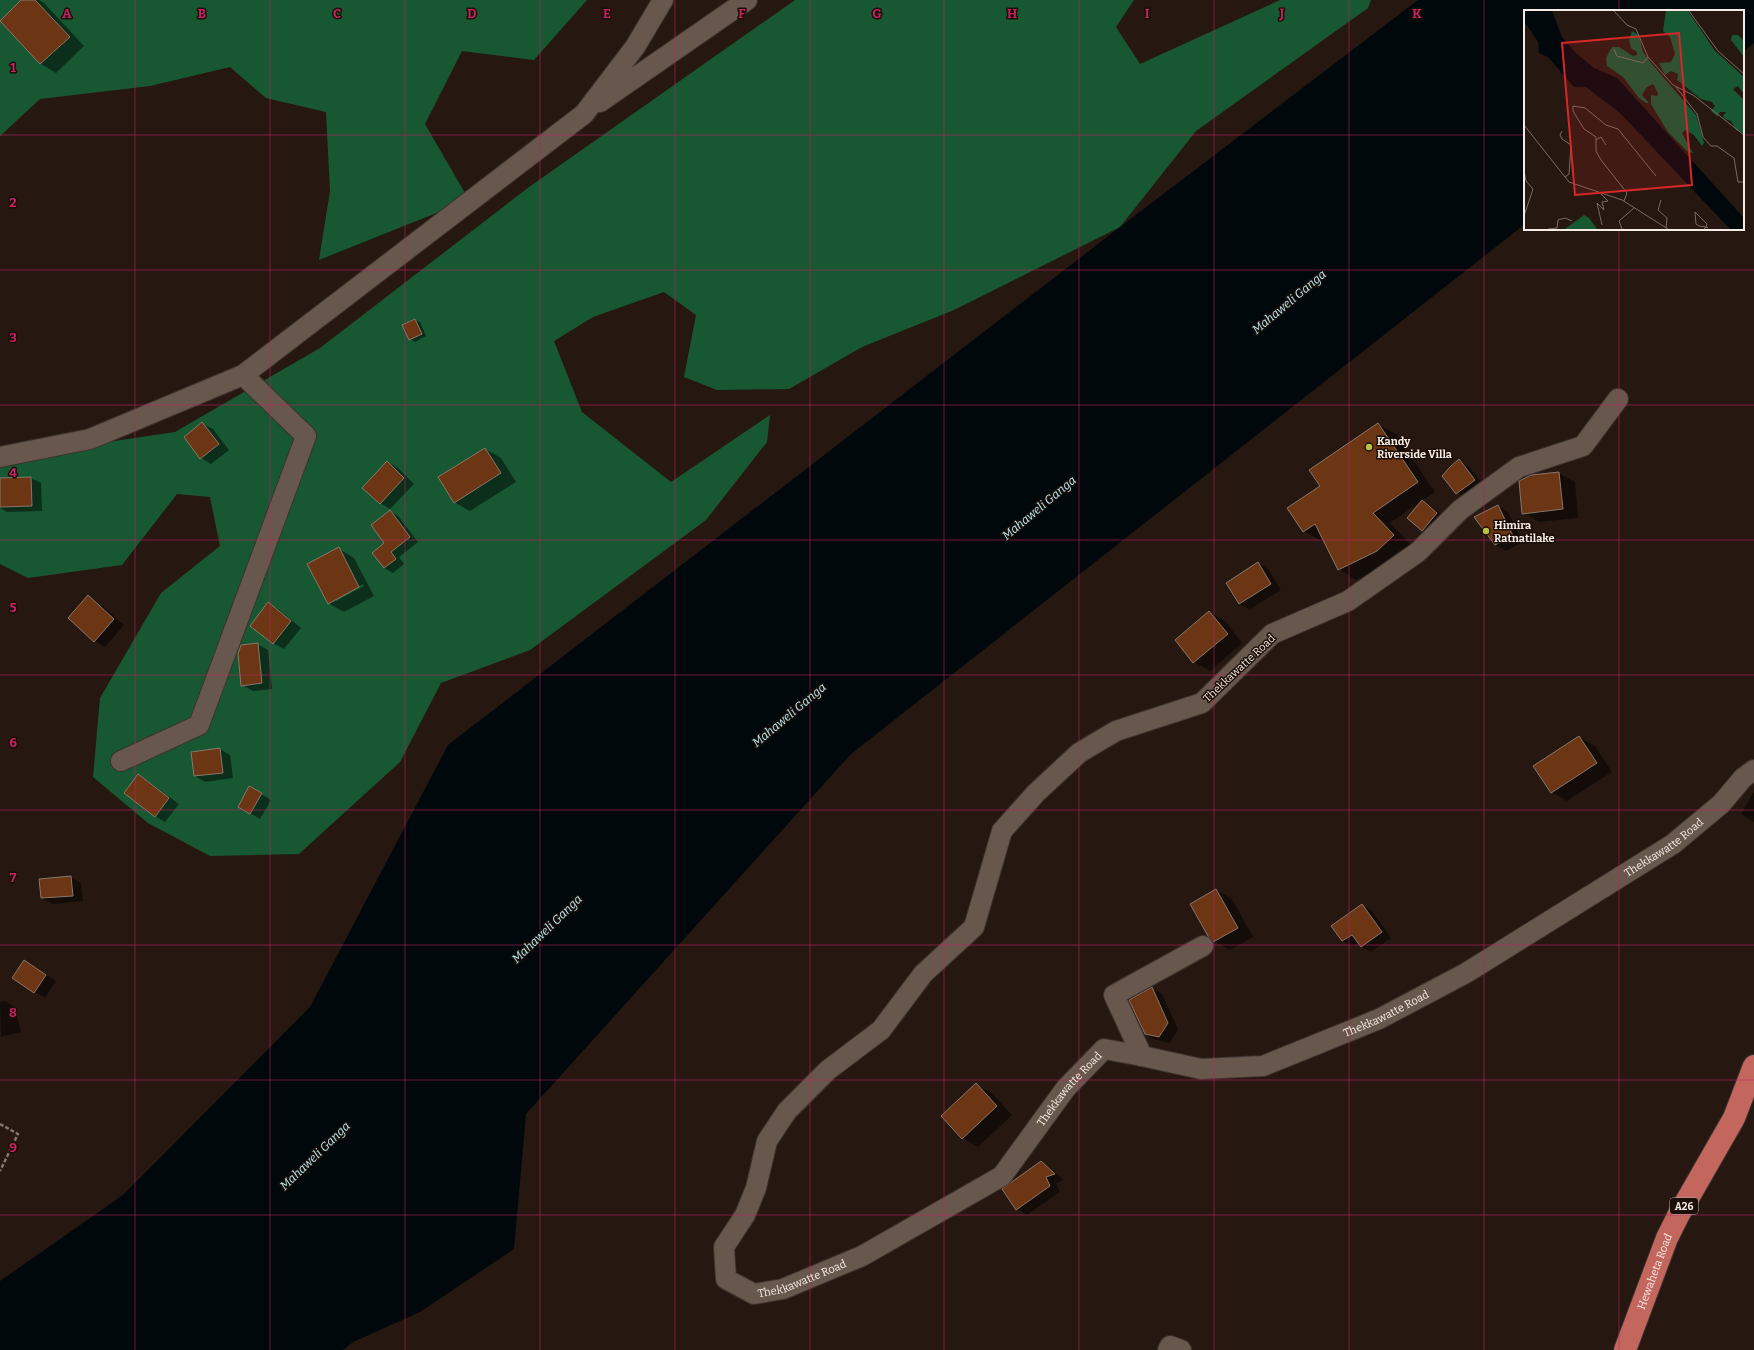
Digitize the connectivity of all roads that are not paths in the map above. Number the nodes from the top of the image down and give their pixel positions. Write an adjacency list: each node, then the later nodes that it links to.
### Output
1 (663, 0): 3 (street)
2 (747, 0): 3 (street)
3 (584, 114): 4 (street)
4 (243, 375): 6 (street); 7 (street)
5 (1618, 399): 10 (street, Thekkawatte Road)
6 (0, 457)
7 (121, 761)
8 (1754, 770): 10 (street, Thekkawatte Road)
9 (1203, 946): 10 (street)
10 (1142, 1056)
11 (1754, 1066): 14 (highway, Hewaheta Road / A26)
12 (1168, 1350): 13 (street)
13 (1181, 1350)
14 (1625, 1350)

